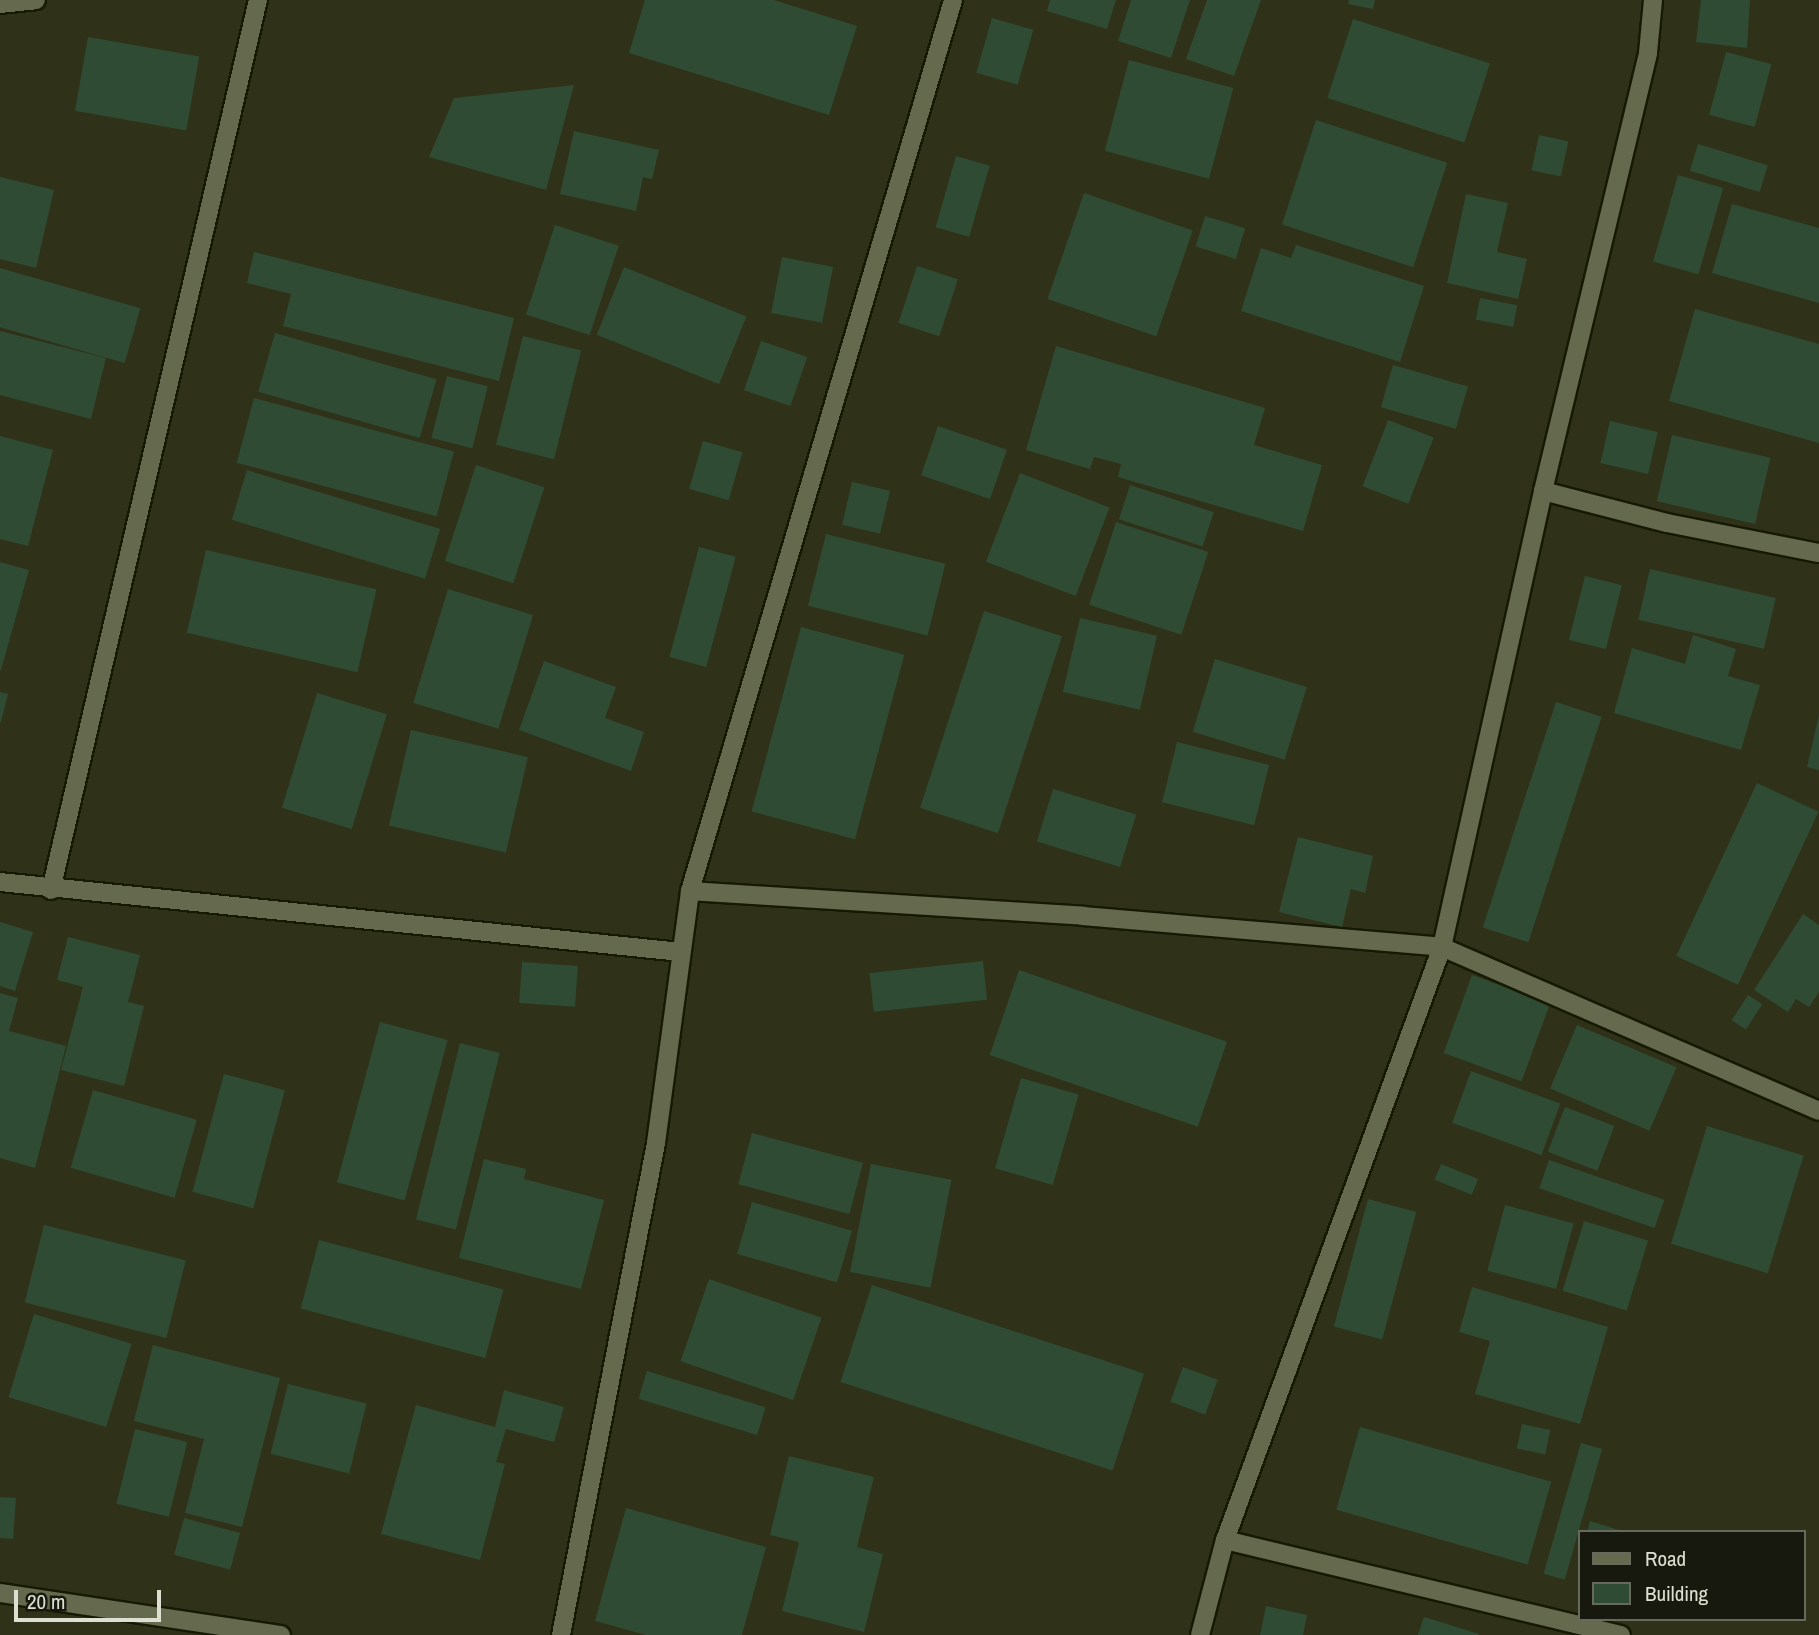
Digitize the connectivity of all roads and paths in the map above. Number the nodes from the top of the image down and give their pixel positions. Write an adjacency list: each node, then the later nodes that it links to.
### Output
1 (36, 0): 5 (street)
2 (258, 0): 9 (street)
3 (953, 0): 10 (street)
4 (1653, 0): 6 (street)
5 (0, 4)
6 (1543, 491): 7 (street); 11 (street)
7 (1819, 553)
8 (0, 882): 9 (street)
9 (51, 890): 12 (street)
10 (690, 891): 11 (street); 12 (street)
11 (1442, 947): 13 (street); 14 (street)
12 (681, 953): 17 (street)
13 (1819, 1111)
14 (1225, 1540): 18 (street); 19 (street)
15 (0, 1593): 16 (street)
16 (281, 1635)
17 (561, 1635)
18 (1200, 1635)
19 (1621, 1635)

